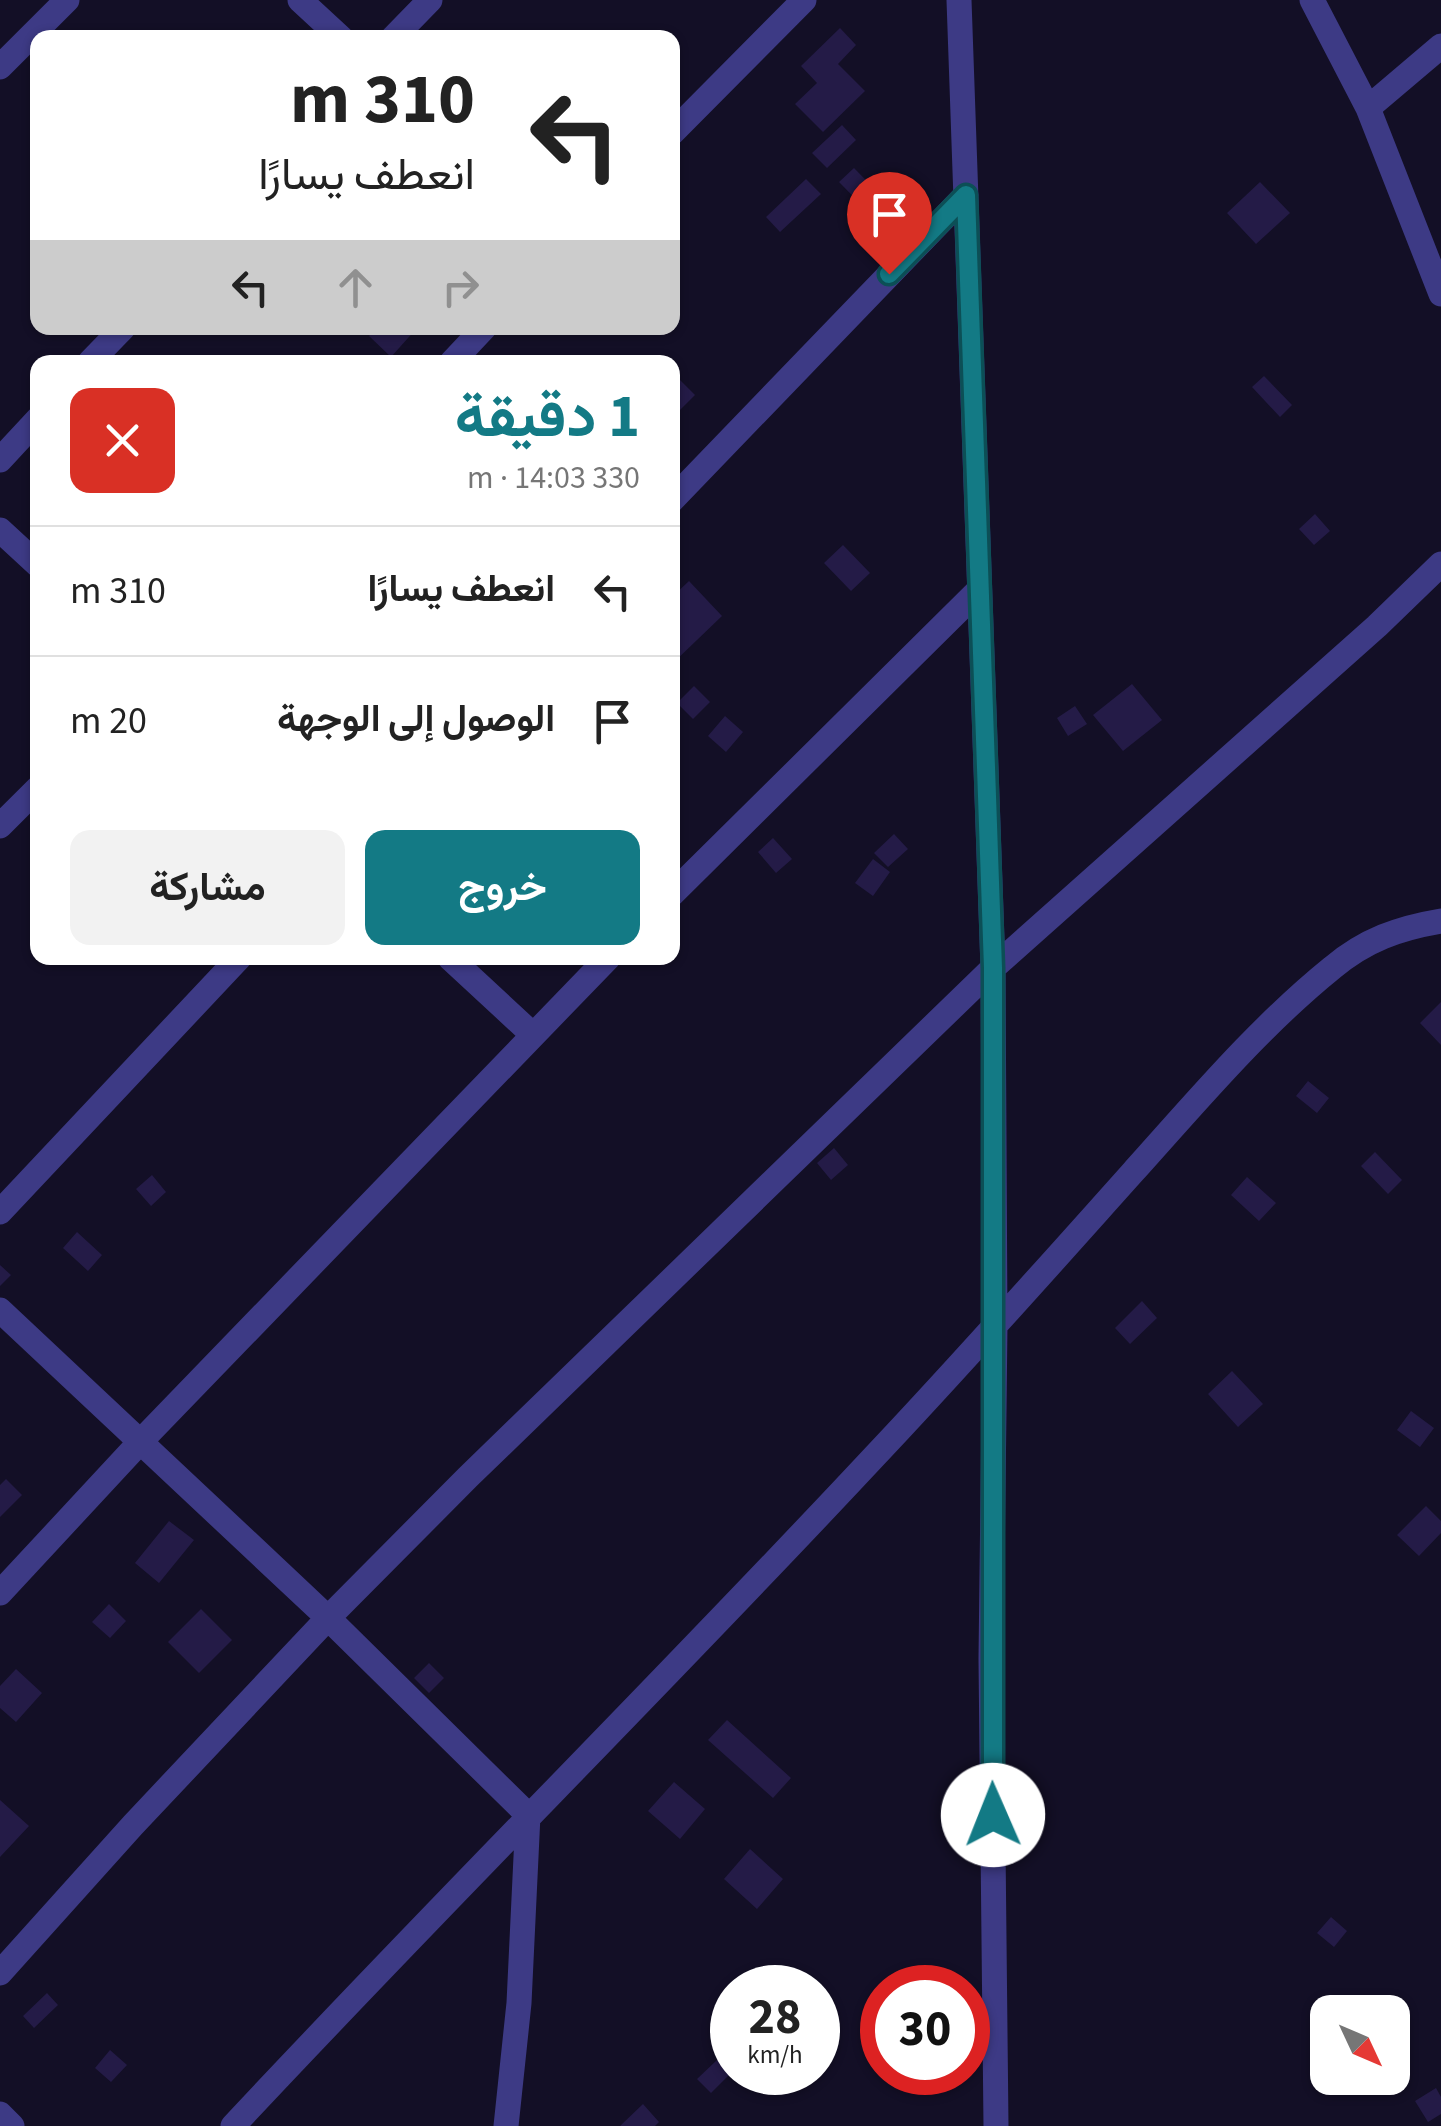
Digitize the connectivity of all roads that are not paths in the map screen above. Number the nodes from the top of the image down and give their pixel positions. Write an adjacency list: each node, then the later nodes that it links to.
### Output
1 (66, 0): 7 (street)
2 (300, 0): 8 (street)
3 (430, 0): 9 (street)
4 (804, 0): 14 (street)
5 (960, 0): 15 (street)
6 (1312, 0): 13 (street)
7 (36, 30)
8 (332, 30)
9 (401, 30)
10 (30, 37): 12 (street)
11 (1441, 46): 13 (street)
12 (0, 67)
13 (1368, 108): 16 (street)
14 (680, 125)
15 (966, 195): 23 (street); 27 (street)
16 (1441, 294)
17 (115, 335): 19 (street)
18 (477, 335): 20 (street)
19 (97, 355)
20 (459, 355)
21 (30, 428): 22 (street)
22 (0, 460)
23 (680, 492)
24 (0, 530): 25 (street)
25 (30, 558)
26 (1441, 564): 35 (street)
27 (979, 590): 30 (street); 35 (street)
28 (30, 796): 29 (street)
29 (0, 826)
30 (680, 886)
31 (1441, 921): 39 (street)
32 (232, 965): 37 (street)
33 (458, 965): 36 (street)
34 (601, 965): 36 (street)
35 (993, 968): 39 (street); 42 (street)
36 (532, 1034): 40 (street)
37 (0, 1212)
38 (0, 1310): 40 (street)
39 (995, 1325): 43 (street); 49 (street)
40 (142, 1440): 41 (street); 42 (street)
41 (0, 1593)
42 (328, 1618): 43 (street); 44 (street)
43 (528, 1815): 47 (street); 48 (street)
44 (0, 1972)
45 (0, 2114): 46 (street)
46 (12, 2126)
47 (234, 2126)
48 (506, 2126)
49 (996, 2126)

